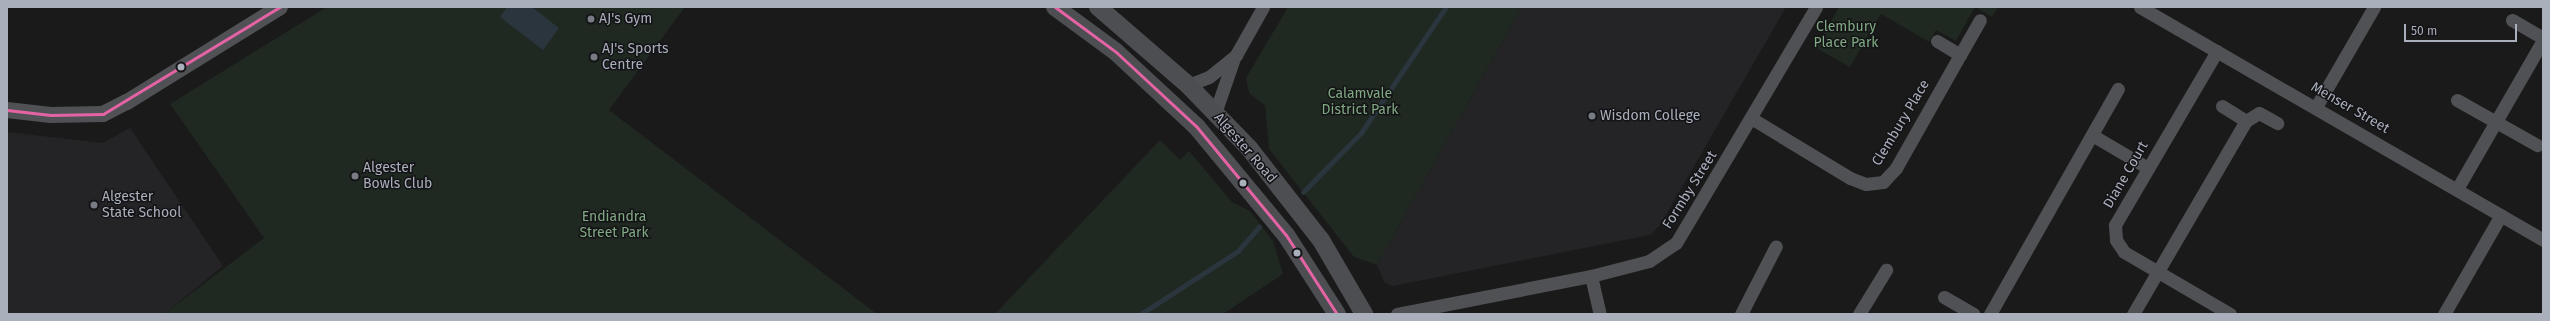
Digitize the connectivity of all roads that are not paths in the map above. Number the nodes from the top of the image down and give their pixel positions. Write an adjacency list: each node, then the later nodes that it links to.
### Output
1 (280, 7): 20 (street)
2 (1055, 7): 37 (main road, Algester Road)
3 (1098, 7): 15 (main road, Algester Road)
4 (1263, 7): 13 (street)
5 (1816, 7): 22 (street, Formby Street)
6 (2140, 7): 12 (street, Menser Street)
7 (2374, 7): 19 (street)
8 (1980, 20): 14 (street, Clembury Place)
9 (2512, 20): 10 (street)
10 (2543, 39): 23 (street)
11 (1937, 41): 14 (street)
12 (2217, 52): 19 (street, Menser Street); 28 (street, Diane Court)
13 (1236, 55): 15 (street); 21 (street)
14 (1960, 55): 22 (street, Clembury Place)
15 (1188, 85): 21 (main road, Algester Road)
16 (2118, 89): 26 (street)
17 (2457, 100): 23 (street)
18 (2222, 106): 24 (street)
19 (2316, 107): 29 (street, Menser Street)
20 (7, 110)
21 (1215, 113): 38 (main road, Algester Road)
22 (1751, 118): 35 (street, Formby Street)
23 (2496, 120): 27 (street); 29 (street)
24 (2246, 121): 25 (street); 34 (street)
25 (2276, 123)
26 (2092, 135): 28 (street); 44 (street)
27 (2537, 145)
28 (2148, 168): 34 (street, Diane Court)
29 (2458, 189): 30 (street, Menser Street)
30 (2501, 215): 31 (street, Menser Street); 47 (street)
31 (2543, 240)
32 (1776, 246): 41 (street)
33 (1886, 270): 42 (street)
34 (2158, 272): 45 (street); 46 (street, Diane Court)
35 (1591, 276): 39 (street, Formby Street); 40 (street)
36 (1944, 297): 43 (street)
37 (1337, 314)
38 (1364, 314)
39 (1397, 314)
40 (1600, 314)
41 (1741, 314)
42 (1859, 314)
43 (1973, 314)
44 (1990, 314)
45 (2133, 314)
46 (2230, 314)
47 (2444, 314)

